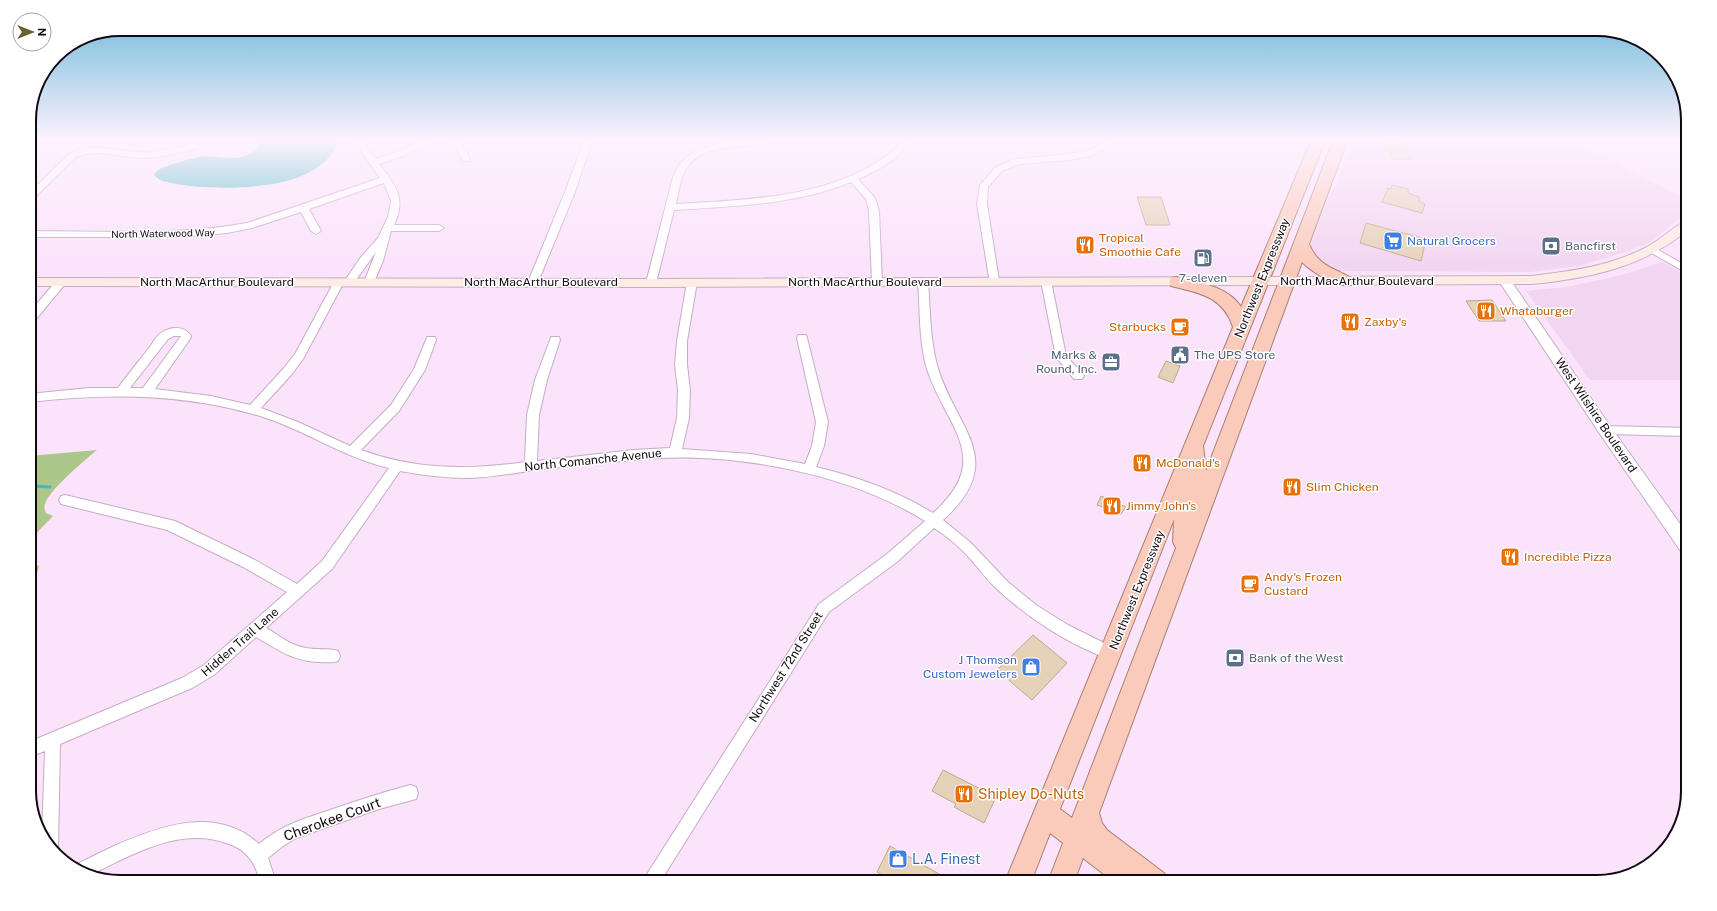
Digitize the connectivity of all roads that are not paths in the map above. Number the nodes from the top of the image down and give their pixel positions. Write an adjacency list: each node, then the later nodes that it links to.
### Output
1 (44, 184): 11 (street)
2 (372, 184): 13 (street, North Waterwood Way)
3 (388, 184): 14 (street)
4 (573, 184): 33 (street)
5 (676, 184): 12 (street)
6 (840, 184): 12 (street)
7 (857, 184): 35 (street)
8 (986, 184): 23 (street)
9 (1301, 184): 25 (highway, Northwest Expressway)
10 (1324, 184): 20 (highway, Northwest Expressway)
11 (36, 191)
12 (671, 207): 38 (street)
13 (304, 208): 17 (street); 18 (street, North Waterwood Way)
14 (388, 228): 15 (street); 19 (street)
15 (439, 228)
16 (1681, 230): 21 (main road, North MacArthur Boulevard)
17 (316, 231)
18 (36, 234)
19 (383, 239): 31 (street); 32 (street)
20 (1301, 244): 26 (highway, Northwest Expressway); 27 (highway)
21 (1653, 250): 22 (street); 28 (main road, North MacArthur Boulevard)
22 (1681, 267)
23 (994, 281): 24 (main road, North MacArthur Boulevard); 36 (main road, North MacArthur Boulevard)
24 (1046, 281): 37 (main road, North MacArthur Boulevard); 44 (street)
25 (1261, 281): 26 (main road, North MacArthur Boulevard); 37 (main road, North MacArthur Boulevard); 40 (highway, Northwest Expressway)
26 (1287, 281): 27 (main road, North MacArthur Boulevard); 59 (highway, Northwest Expressway)
27 (1345, 281): 28 (main road, North MacArthur Boulevard)
28 (1505, 281): 49 (street, West Wilshire Boulevard)
29 (36, 282): 30 (main road, North MacArthur Boulevard)
30 (61, 282): 31 (main road, North MacArthur Boulevard); 39 (street)
31 (344, 282): 32 (main road, North MacArthur Boulevard); 48 (street)
32 (369, 282): 33 (main road, North MacArthur Boulevard)
33 (533, 282): 38 (main road, North MacArthur Boulevard)
34 (692, 282): 35 (main road, North MacArthur Boulevard); 38 (main road, North MacArthur Boulevard); 53 (street)
35 (876, 282): 36 (main road, North MacArthur Boulevard)
36 (923, 282): 60 (street, Northwest 72nd Street)
37 (1177, 282): 40 (highway)
38 (650, 283)
39 (36, 312)
40 (1242, 327): 51 (highway, Northwest Expressway)
41 (802, 338): 56 (street)
42 (431, 340): 52 (street)
43 (555, 340): 55 (street)
44 (1078, 376)
45 (121, 392): 46 (street, North Comanche Avenue); 46 (street); 47 (street, North Comanche Avenue)
46 (146, 393): 48 (street, North Comanche Avenue)
47 (36, 397)
48 (253, 409): 52 (street, North Comanche Avenue)
49 (1605, 430): 50 (street); 61 (street, West Wilshire Boulevard)
50 (1681, 432)
51 (1194, 444): 57 (highway, Northwest Expressway); 59 (highway)
52 (352, 452): 54 (street, North Comanche Avenue)
53 (675, 453): 55 (street, North Comanche Avenue); 56 (street, North Comanche Avenue)
54 (398, 465): 55 (street, North Comanche Avenue); 63 (street, Hidden Trail Lane)
55 (531, 466)
56 (809, 470): 60 (street, North Comanche Avenue)
57 (1176, 491): 62 (highway); 65 (highway, Northwest Expressway)
58 (65, 500): 63 (street)
59 (1205, 500): 62 (highway, Northwest Expressway)
60 (934, 520): 65 (street, North Comanche Avenue); 77 (street, Northwest 72nd Street)
61 (1681, 537)
62 (1183, 557): 71 (highway, Northwest Expressway)
63 (298, 591): 64 (street, Hidden Trail Lane)
64 (256, 629): 66 (street); 67 (street, Hidden Trail Lane)
65 (1111, 654): 70 (highway, Northwest Expressway)
66 (333, 656)
67 (53, 740): 68 (street, Hidden Trail Lane); 72 (street)
68 (36, 747)
69 (410, 793): 74 (street, Cherokee Court)
70 (1045, 813): 73 (highway); 78 (highway, Northwest Expressway)
71 (1087, 814): 73 (highway, Northwest Expressway); 81 (highway)
72 (50, 838)
73 (1078, 838): 79 (highway, Northwest Expressway); 80 (highway)
74 (259, 855): 75 (street); 76 (street)
75 (87, 868)
76 (267, 875)
77 (654, 875)
78 (1021, 875)
79 (1064, 875)
80 (1126, 875)
81 (1147, 875)

